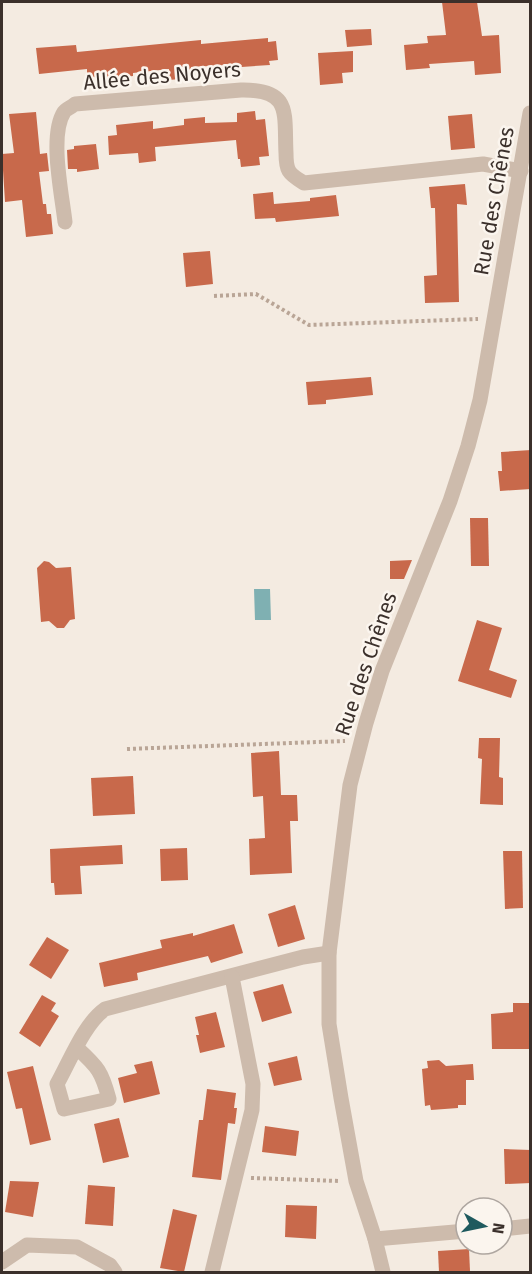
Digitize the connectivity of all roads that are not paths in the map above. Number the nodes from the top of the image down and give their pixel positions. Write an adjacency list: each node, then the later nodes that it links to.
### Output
1 (531, 113): 2 (street, Rue des Chênes)
2 (521, 171): 3 (street, Allée des Noyers); 4 (street, Rue des Chênes)
3 (64, 222)
4 (330, 953): 5 (street); 10 (street, Rue des Chênes)
5 (232, 977): 6 (street); 13 (street)
6 (77, 1048)
7 (531, 1226): 8 (street)
8 (514, 1227)
9 (454, 1232): 10 (street)
10 (375, 1239): 14 (street, Rue des Chênes)
11 (2, 1262): 12 (street)
12 (115, 1272)
13 (212, 1272)
14 (383, 1272)

